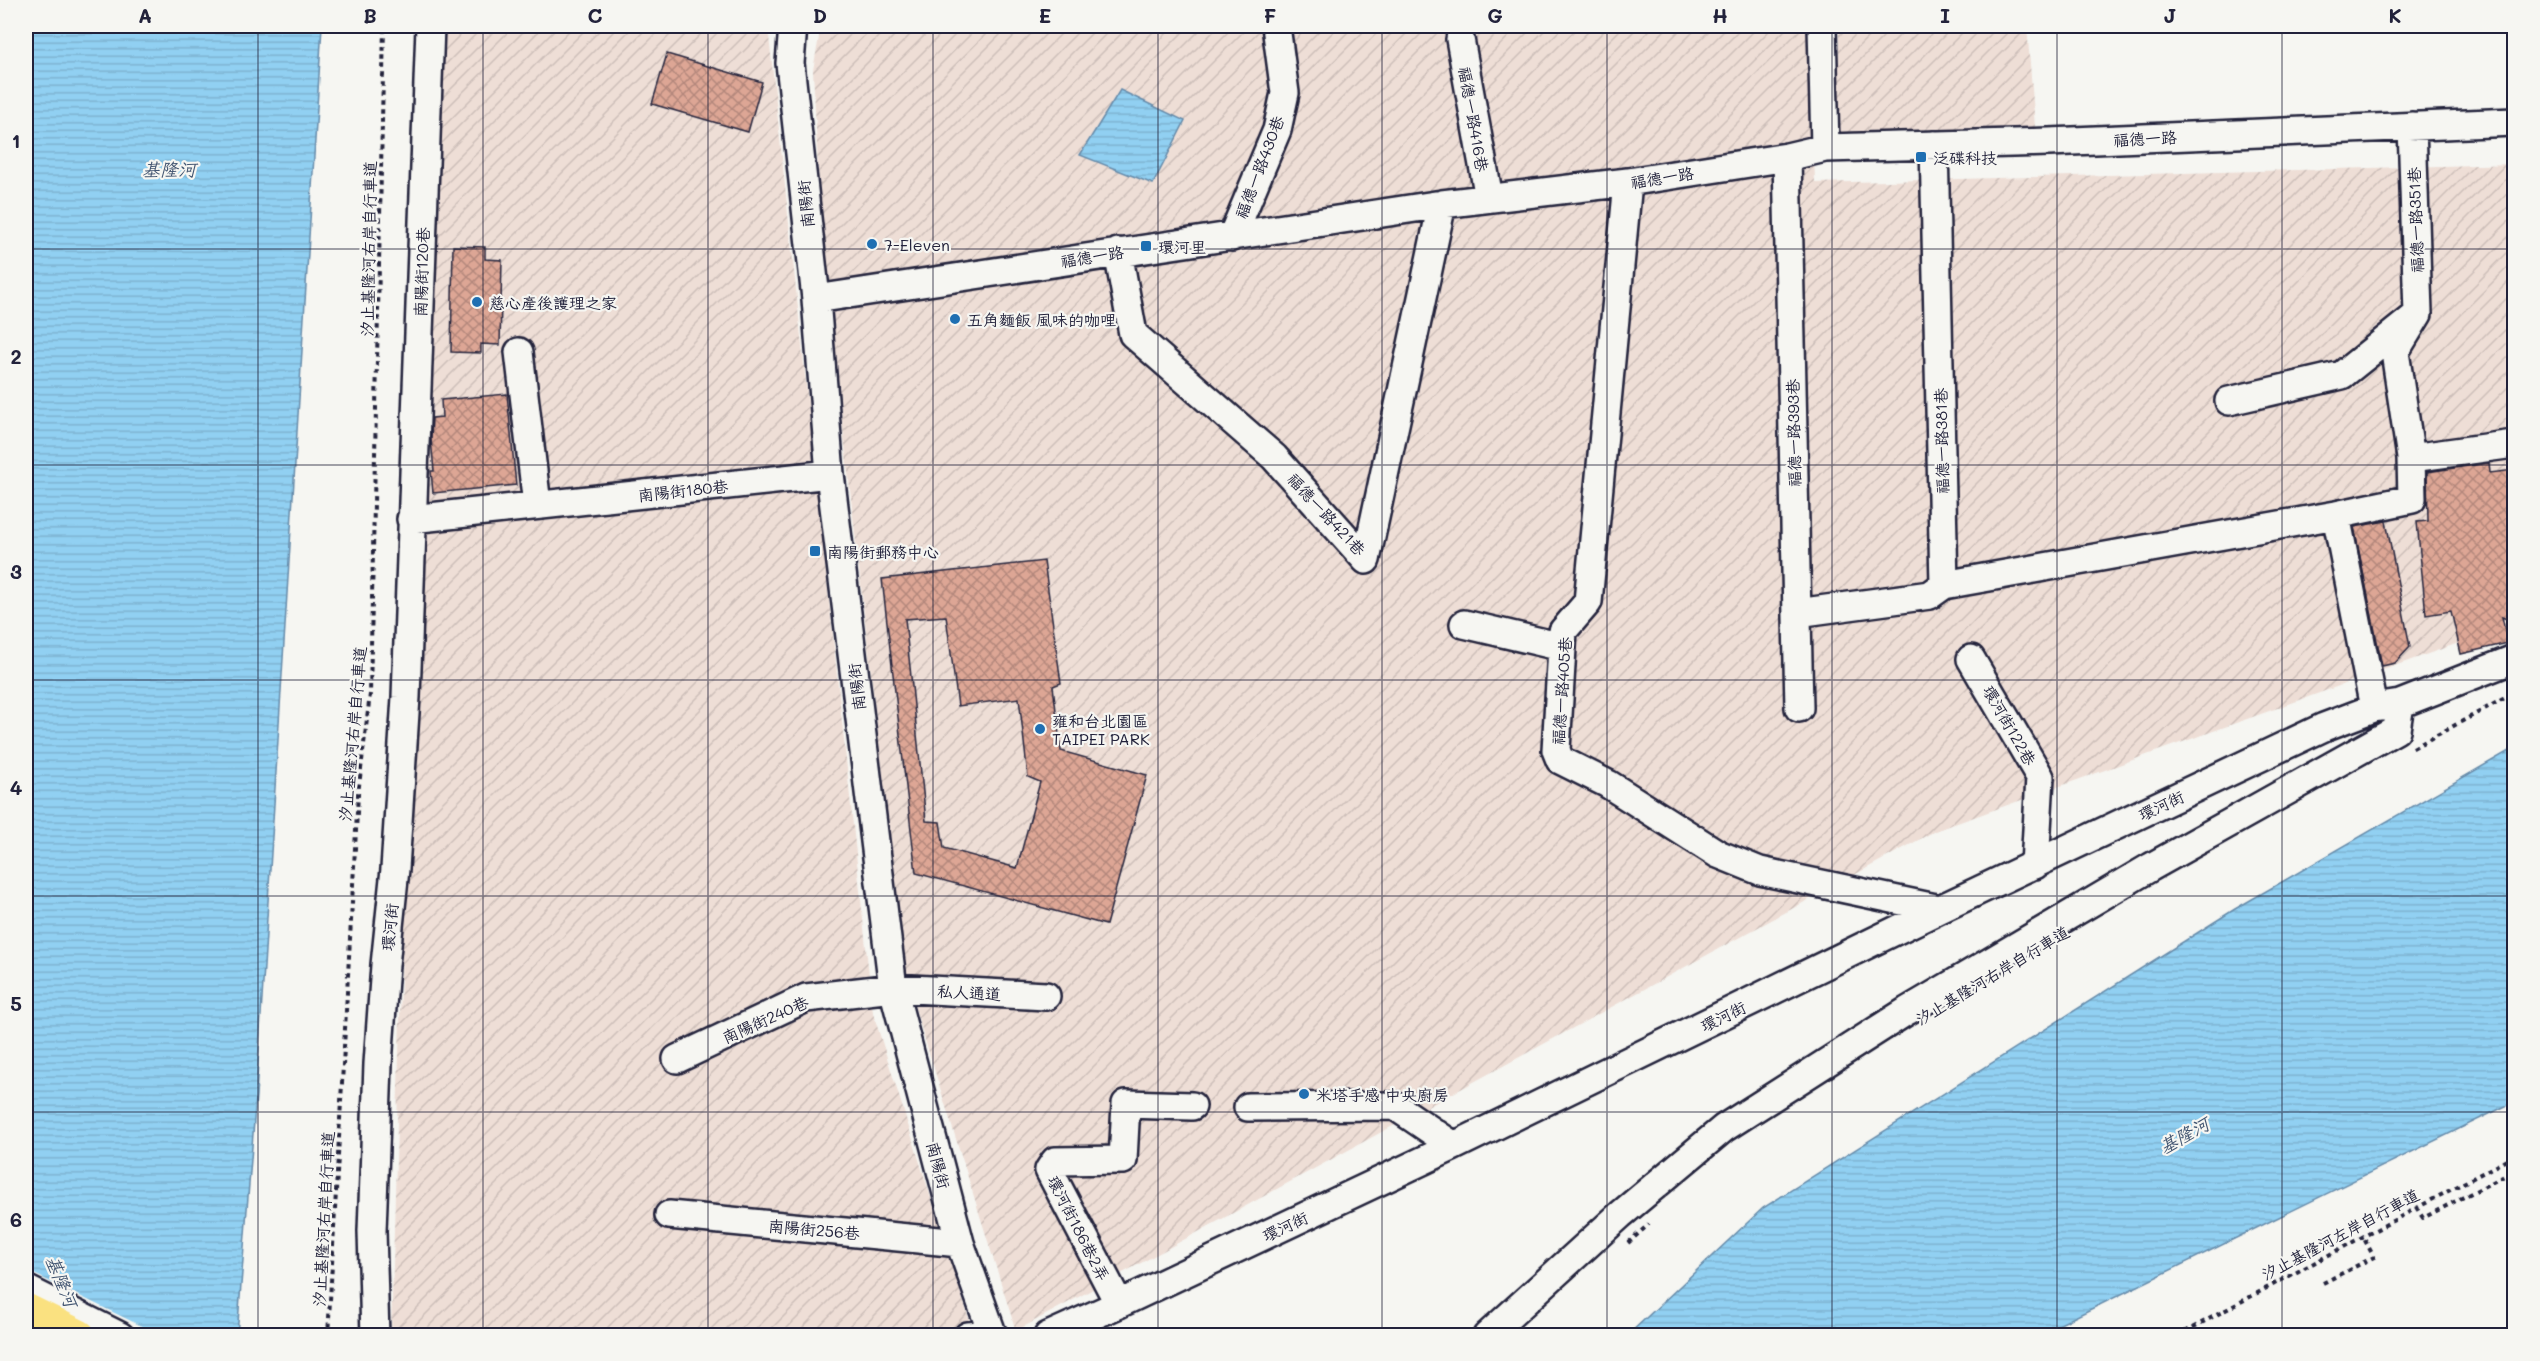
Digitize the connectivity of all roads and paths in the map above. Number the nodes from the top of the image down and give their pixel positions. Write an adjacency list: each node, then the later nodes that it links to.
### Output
1 (384, 26): 60 (path, 汐止基隆河右岸自行車道)
2 (430, 26): 26 (street, 南陽街120巷)
3 (793, 26): 17 (street, 南陽街)
4 (1276, 26): 15 (street, 福德一路430巷)
5 (1822, 26): 10 (street)
6 (1460, 39): 13 (street, 福德一路416巷)
7 (2514, 122): 8 (street, 福德一路)
8 (2412, 126): 9 (street, 福德一路); 18 (street, 福德一路351巷)
9 (1934, 145): 10 (street, 福德一路); 27 (street, 福德一路381巷)
10 (1825, 148): 11 (street, 福德一路)
11 (1787, 157): 12 (street, 福德一路); 28 (street, 福德一路393巷)
12 (1628, 182): 13 (street, 福德一路); 30 (street, 福德一路405巷)
13 (1489, 198): 14 (street, 福德一路)
14 (1442, 204): 15 (street, 福德一路); 16 (street, 福德一路421巷)
15 (1232, 237): 16 (street, 福德一路)
16 (1118, 252): 17 (street, 福德一路)
17 (816, 299): 23 (street, 南陽街)
18 (2418, 314): 20 (street); 22 (street)
19 (519, 352): 24 (street)
20 (2229, 401)
21 (2514, 444): 22 (street)
22 (2411, 458): 25 (street)
23 (830, 474): 24 (street, 南陽街180巷); 40 (street, 南陽街)
24 (537, 505): 26 (street, 南陽街180巷)
25 (2336, 515): 27 (street); 36 (street)
26 (411, 519): 61 (street, 環河街)
27 (1944, 585): 28 (street)
28 (1797, 613): 35 (street, 福德一路393巷)
29 (1464, 624): 30 (street)
30 (1562, 647): 39 (street, 福德一路405巷)
31 (2514, 659): 34 (street, 環河街)
32 (1971, 660): 38 (street, 環河街122巷)
33 (2514, 693): 37 (path)
34 (2400, 704): 36 (street, 環河街); 64 (street)
35 (1799, 708)
36 (2373, 708): 38 (street, 環河街)
37 (2412, 748)
38 (2035, 865): 39 (street, 環河街)
39 (1940, 909): 45 (street, 環河街)
40 (893, 988): 41 (street, 私人通道); 42 (street, 南陽街240巷); 52 (street, 南陽街)
41 (1046, 996)
42 (676, 1059)
43 (1192, 1106): 56 (street, 環河街186巷2弄)
44 (1248, 1107): 45 (street)
45 (1454, 1146): 56 (street, 環河街)
46 (2514, 1156): 48 (path, 汐止基隆河左岸自行車道)
47 (2514, 1171): 48 (path)
48 (2416, 1207): 51 (path, 汐止基隆河左岸自行車道)
49 (669, 1215): 52 (street, 南陽街256巷)
50 (1657, 1218): 53 (path)
51 (2362, 1235): 54 (path); 65 (path, 汐止基隆河左岸自行車道)
52 (960, 1243): 62 (street, 南陽街)
53 (1621, 1248)
54 (2323, 1283)
55 (26, 1289): 59 (street)
56 (1119, 1305): 63 (street, 環河街)
57 (26, 1310): 58 (main road)
58 (79, 1335)
59 (120, 1335)
60 (328, 1335)
61 (375, 1335)
62 (985, 1335)
63 (1048, 1335)
64 (1487, 1335)
65 (2176, 1335)

